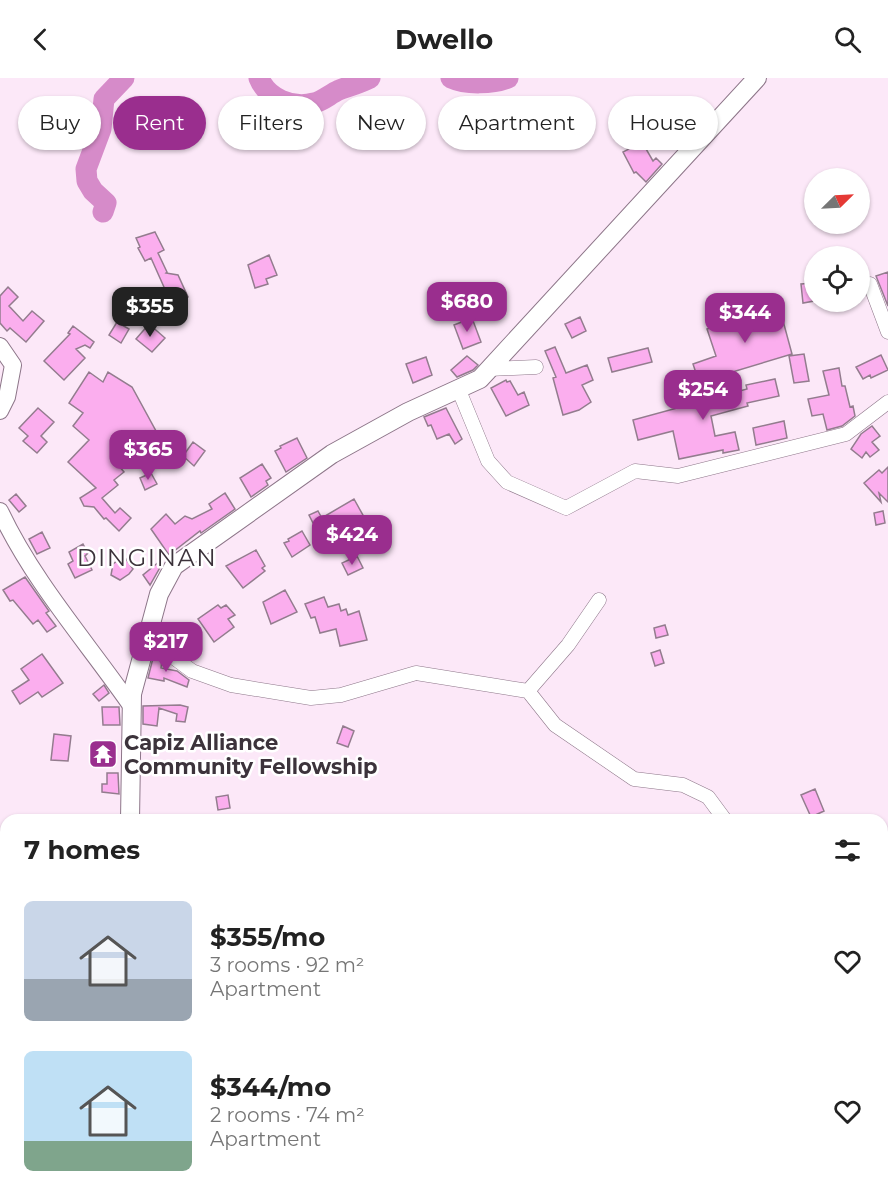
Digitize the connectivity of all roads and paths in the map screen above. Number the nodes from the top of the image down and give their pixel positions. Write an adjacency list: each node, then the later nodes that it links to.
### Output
1 (757, 78): 7 (main road)
2 (870, 284): 3 (street)
3 (883, 303): 4 (street)
4 (888, 332)
5 (0, 346): 10 (street)
6 (536, 367): 7 (street)
7 (489, 369): 8 (main road)
8 (458, 388): 9 (street); 13 (main road)
9 (888, 402)
10 (0, 411)
11 (0, 511): 15 (street)
12 (599, 600): 14 (street)
13 (146, 637): 14 (street); 15 (main road)
14 (528, 691): 17 (street)
15 (132, 707): 16 (main road)
16 (130, 814)
17 (720, 814)

